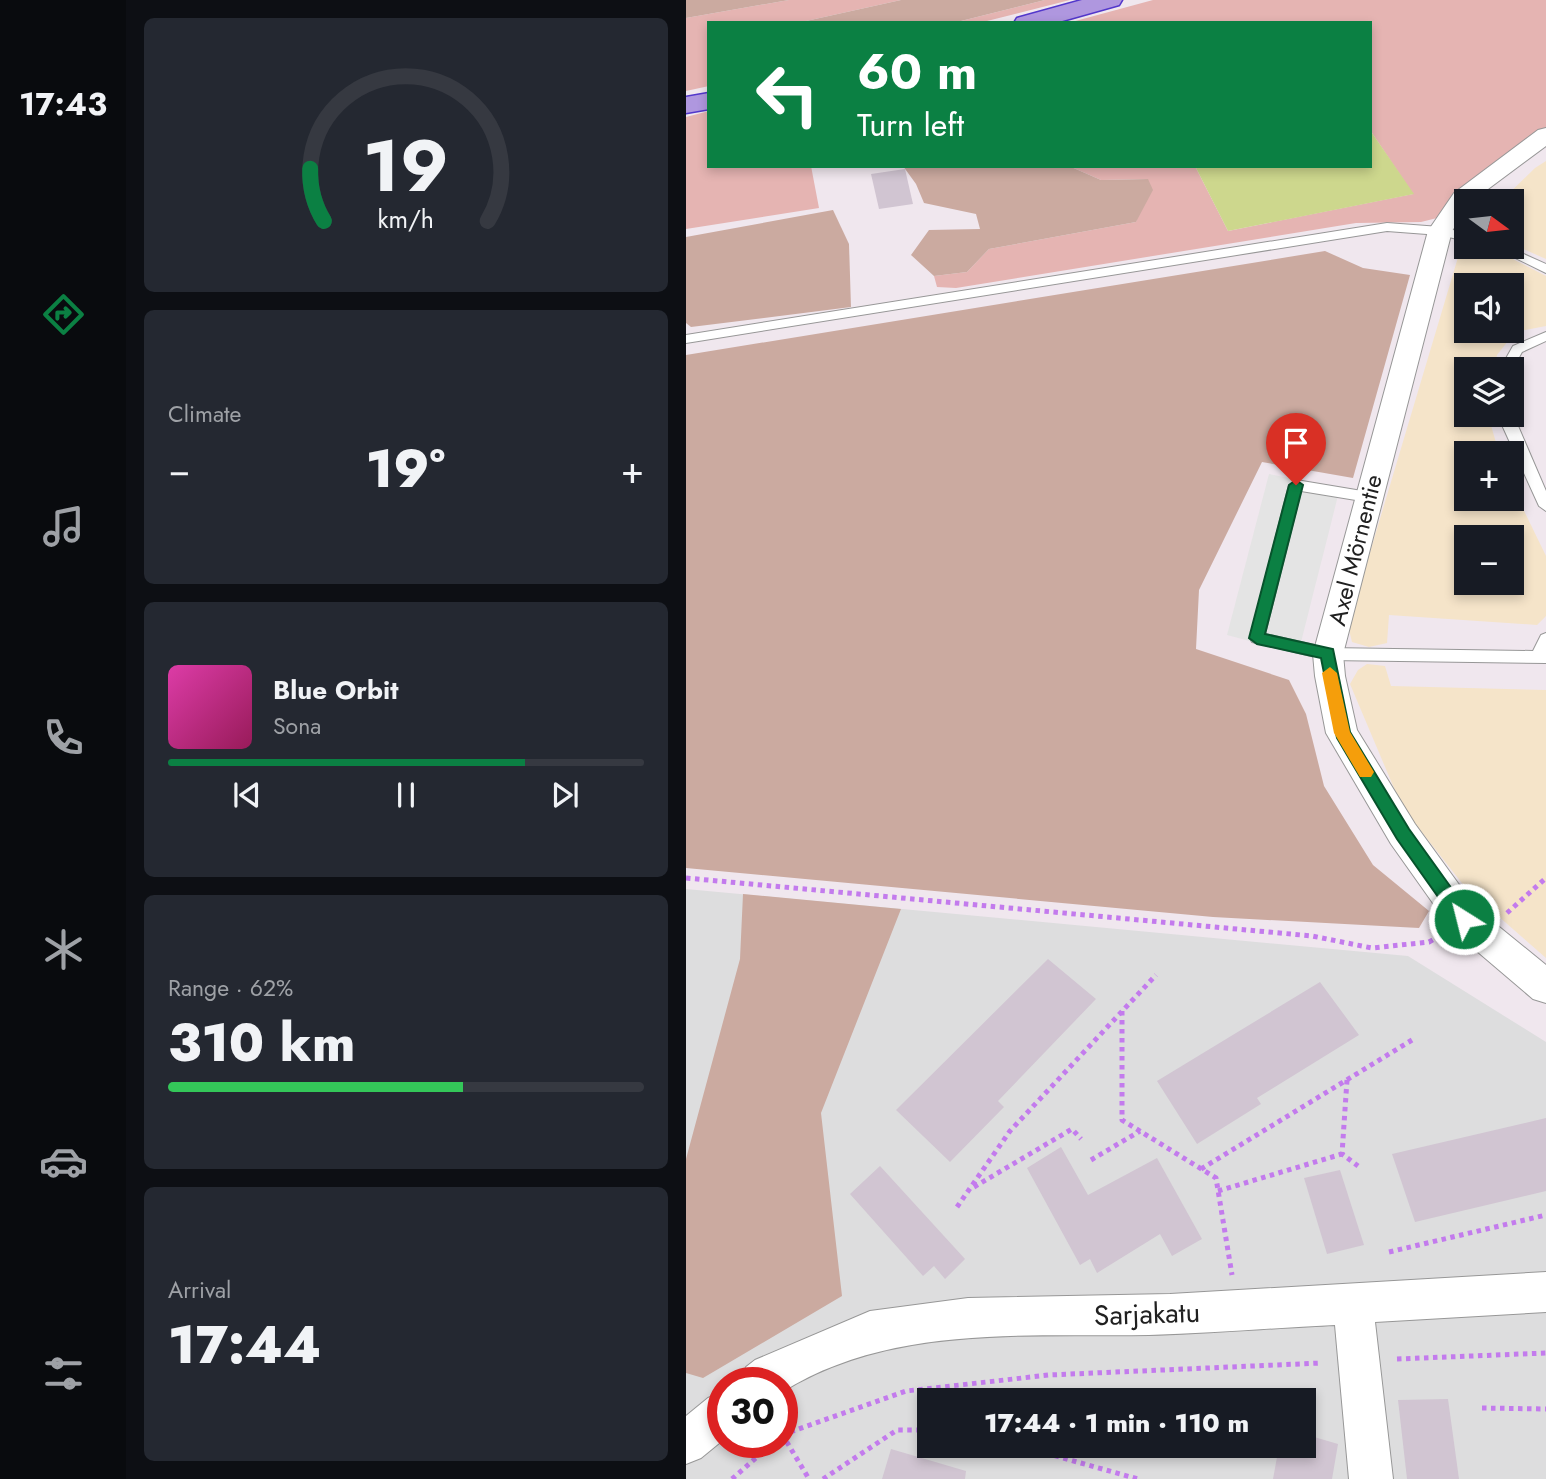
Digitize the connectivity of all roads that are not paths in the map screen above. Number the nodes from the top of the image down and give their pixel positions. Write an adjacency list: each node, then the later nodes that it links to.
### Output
1 (1110, 0): 2 (highway)
2 (1033, 21)
3 (707, 101): 4 (highway)
4 (686, 105)
5 (1546, 135): 6 (street, Axel Mörnentie)
6 (1453, 234): 10 (lane); 13 (street, Axel Mörnentie)
7 (1524, 259): 8 (lane)
8 (1546, 269)
9 (1546, 337): 11 (lane)
10 (686, 339)
11 (1513, 357)
12 (1510, 427): 14 (lane)
13 (1368, 497): 16 (street, Axel Mörnentie); 16 (lane)
14 (1546, 506)
15 (1546, 639): 17 (lane)
16 (1328, 654): 17 (lane); 18 (street, Axel Mörnentie)
17 (1542, 656)
18 (1546, 987)
19 (1546, 1293): 20 (street, Sarjakatu)
20 (1353, 1303): 21 (street, Sarjakatu); 24 (street)
21 (788, 1367)
22 (707, 1426): 23 (street)
23 (686, 1443)
24 (1371, 1479)

